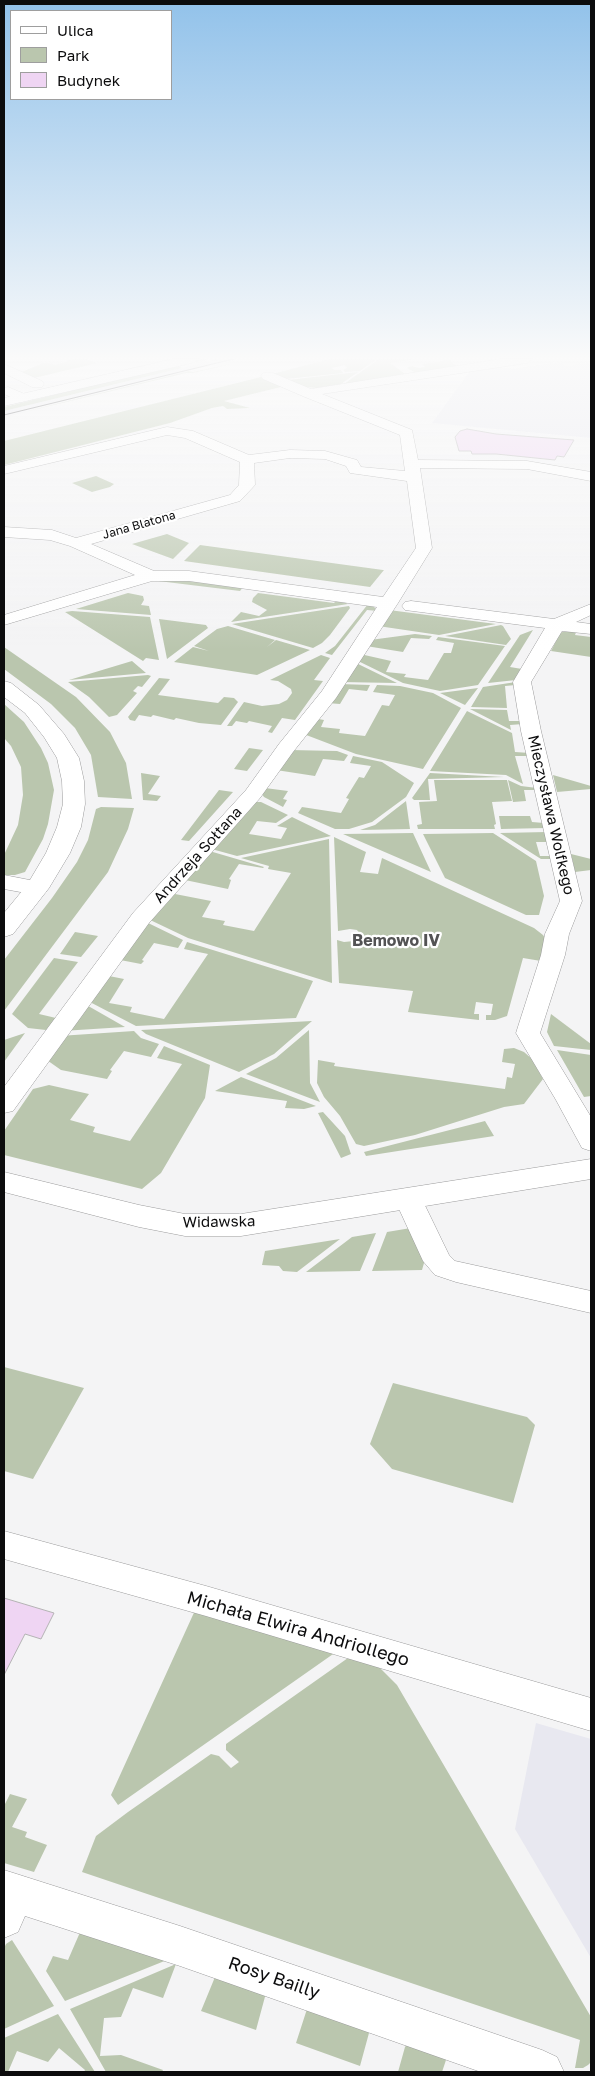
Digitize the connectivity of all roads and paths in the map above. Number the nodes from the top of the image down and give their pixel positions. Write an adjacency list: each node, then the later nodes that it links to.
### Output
1 (61, 456): 7 (street)
2 (238, 456): 6 (street)
3 (277, 456): 6 (street)
4 (329, 456): 8 (street)
5 (411, 456): 8 (street)
6 (247, 460): 11 (street, Jana Blatona)
7 (4, 470)
8 (414, 470): 9 (street); 13 (street)
9 (591, 477)
10 (4, 532): 11 (street, Jana Blatona)
11 (76, 543): 12 (street, Jana Blatona)
12 (151, 576): 13 (street, Jana Blatona); 16 (street, Jana Blatona)
13 (389, 603): 23 (street, Andrzeja Sołtana)
14 (411, 606): 17 (street)
15 (591, 609): 17 (street)
16 (4, 620)
17 (557, 624): 18 (street); 24 (street, Mieczysława Wolfkego)
18 (591, 629)
19 (4, 687): 21 (street)
20 (4, 882): 21 (street)
21 (37, 888): 22 (street)
22 (4, 929)
23 (4, 1105)
24 (591, 1142)
25 (591, 1170): 27 (street, Widawska)
26 (4, 1182): 27 (street, Widawska)
27 (408, 1198): 28 (street)
28 (591, 1302)
29 (4, 1545): 30 (street, Michała Elwira Andriollego)
30 (591, 1715)
31 (8, 1900): 32 (street, Rosy Bailly)
32 (542, 2072)

